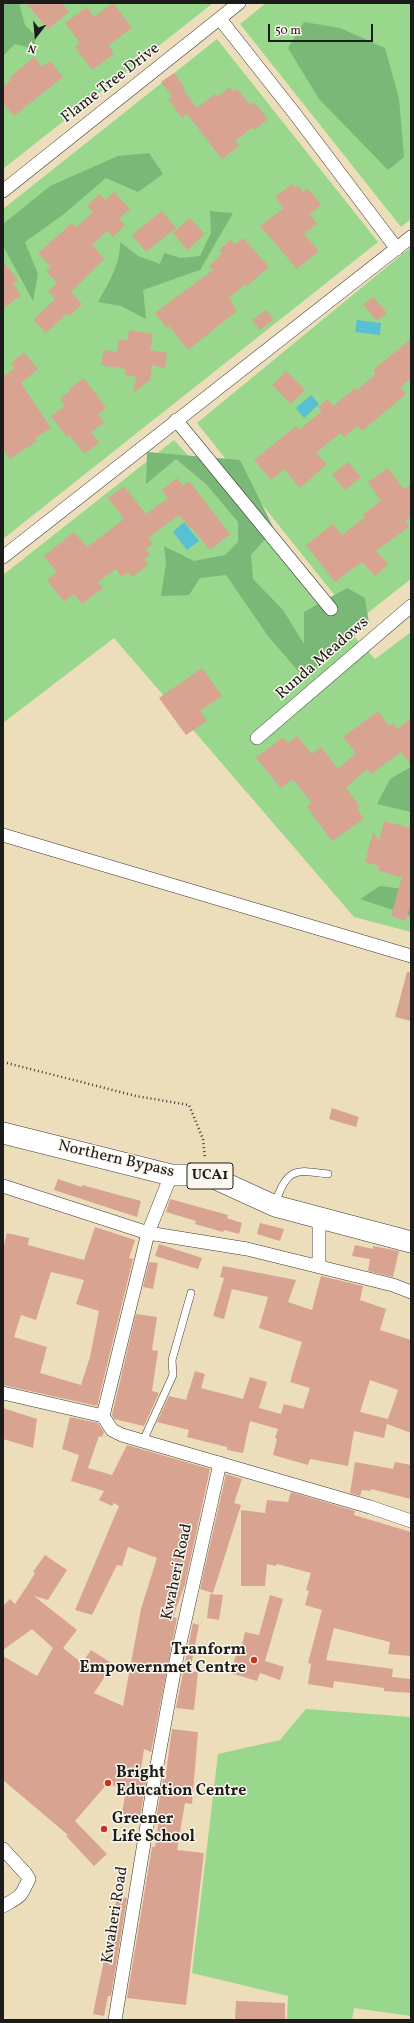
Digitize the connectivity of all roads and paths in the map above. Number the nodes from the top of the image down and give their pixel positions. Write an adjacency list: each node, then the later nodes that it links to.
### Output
1 (239, 3): 2 (street, Flame Tree Drive)
2 (220, 20): 3 (street, Flame Tree Drive); 5 (street)
3 (3, 191)
4 (411, 237): 5 (street)
5 (397, 249): 6 (street)
6 (176, 420): 7 (street); 9 (street)
7 (3, 558)
8 (411, 606): 10 (street, Runda Meadows)
9 (331, 609)
10 (257, 738)
11 (3, 835): 12 (street)
12 (411, 956)
13 (3, 1062): 17 (path)
14 (3, 1133): 16 (main road, Northern Bypass / UCA1)
15 (328, 1174): 19 (lane)
16 (171, 1175): 17 (main road, Northern Bypass / UCA1); 21 (street)
17 (207, 1175): 19 (main road, Northern Bypass / UCA1)
18 (3, 1186): 21 (street)
19 (275, 1206): 20 (main road, Northern Bypass / UCA1)
20 (319, 1218): 22 (main road, Northern Bypass / UCA1); 23 (street)
21 (148, 1233): 23 (street); 27 (street)
22 (411, 1242)
23 (319, 1267): 24 (street)
24 (411, 1292)
25 (191, 1293): 28 (lane)
26 (3, 1393): 27 (street)
27 (103, 1416): 28 (street)
28 (143, 1441): 29 (street)
29 (220, 1463): 30 (street); 33 (street, Kwaheri Road)
30 (411, 1521)
31 (3, 1849): 32 (street)
32 (3, 1906)
33 (115, 2020)

